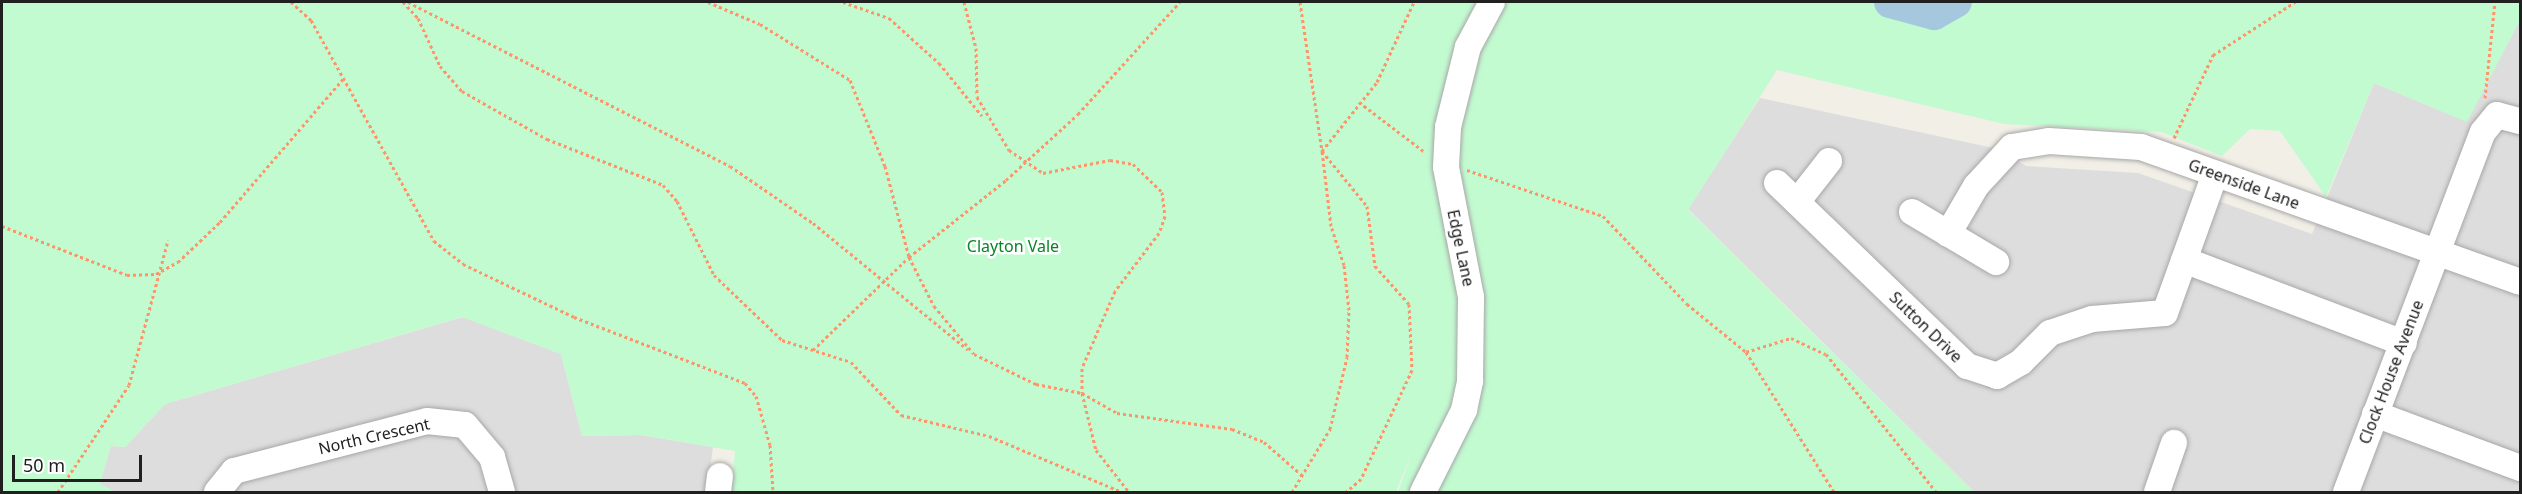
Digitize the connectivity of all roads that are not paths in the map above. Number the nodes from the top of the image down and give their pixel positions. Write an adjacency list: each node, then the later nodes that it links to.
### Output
1 (1492, 2): 19 (street, Edge Lane)
2 (2520, 121): 9 (street, Clock House Avenue)
3 (1829, 161): 6 (street)
4 (2215, 174): 8 (street, Greenside Lane); 9 (street, Greenside Lane); 10 (street, Sutton Drive)
5 (1777, 183): 6 (street, Sutton Drive)
6 (1797, 202): 10 (street, Sutton Drive)
7 (1911, 212): 8 (street)
8 (1948, 234): 11 (street)
9 (2436, 252): 12 (street, Greenside Lane); 13 (street, Clock House Avenue)
10 (2184, 260): 13 (street)
11 (1996, 262)
12 (2520, 282)
13 (2404, 343): 14 (street, Clock House Avenue)
14 (2374, 414): 16 (street); 21 (street, Clock House Avenue)
15 (2174, 443): 20 (street)
16 (2520, 468)
17 (217, 492): 18 (street, North Crescent)
18 (502, 492)
19 (1423, 492)
20 (2157, 492)
21 (2346, 492)

